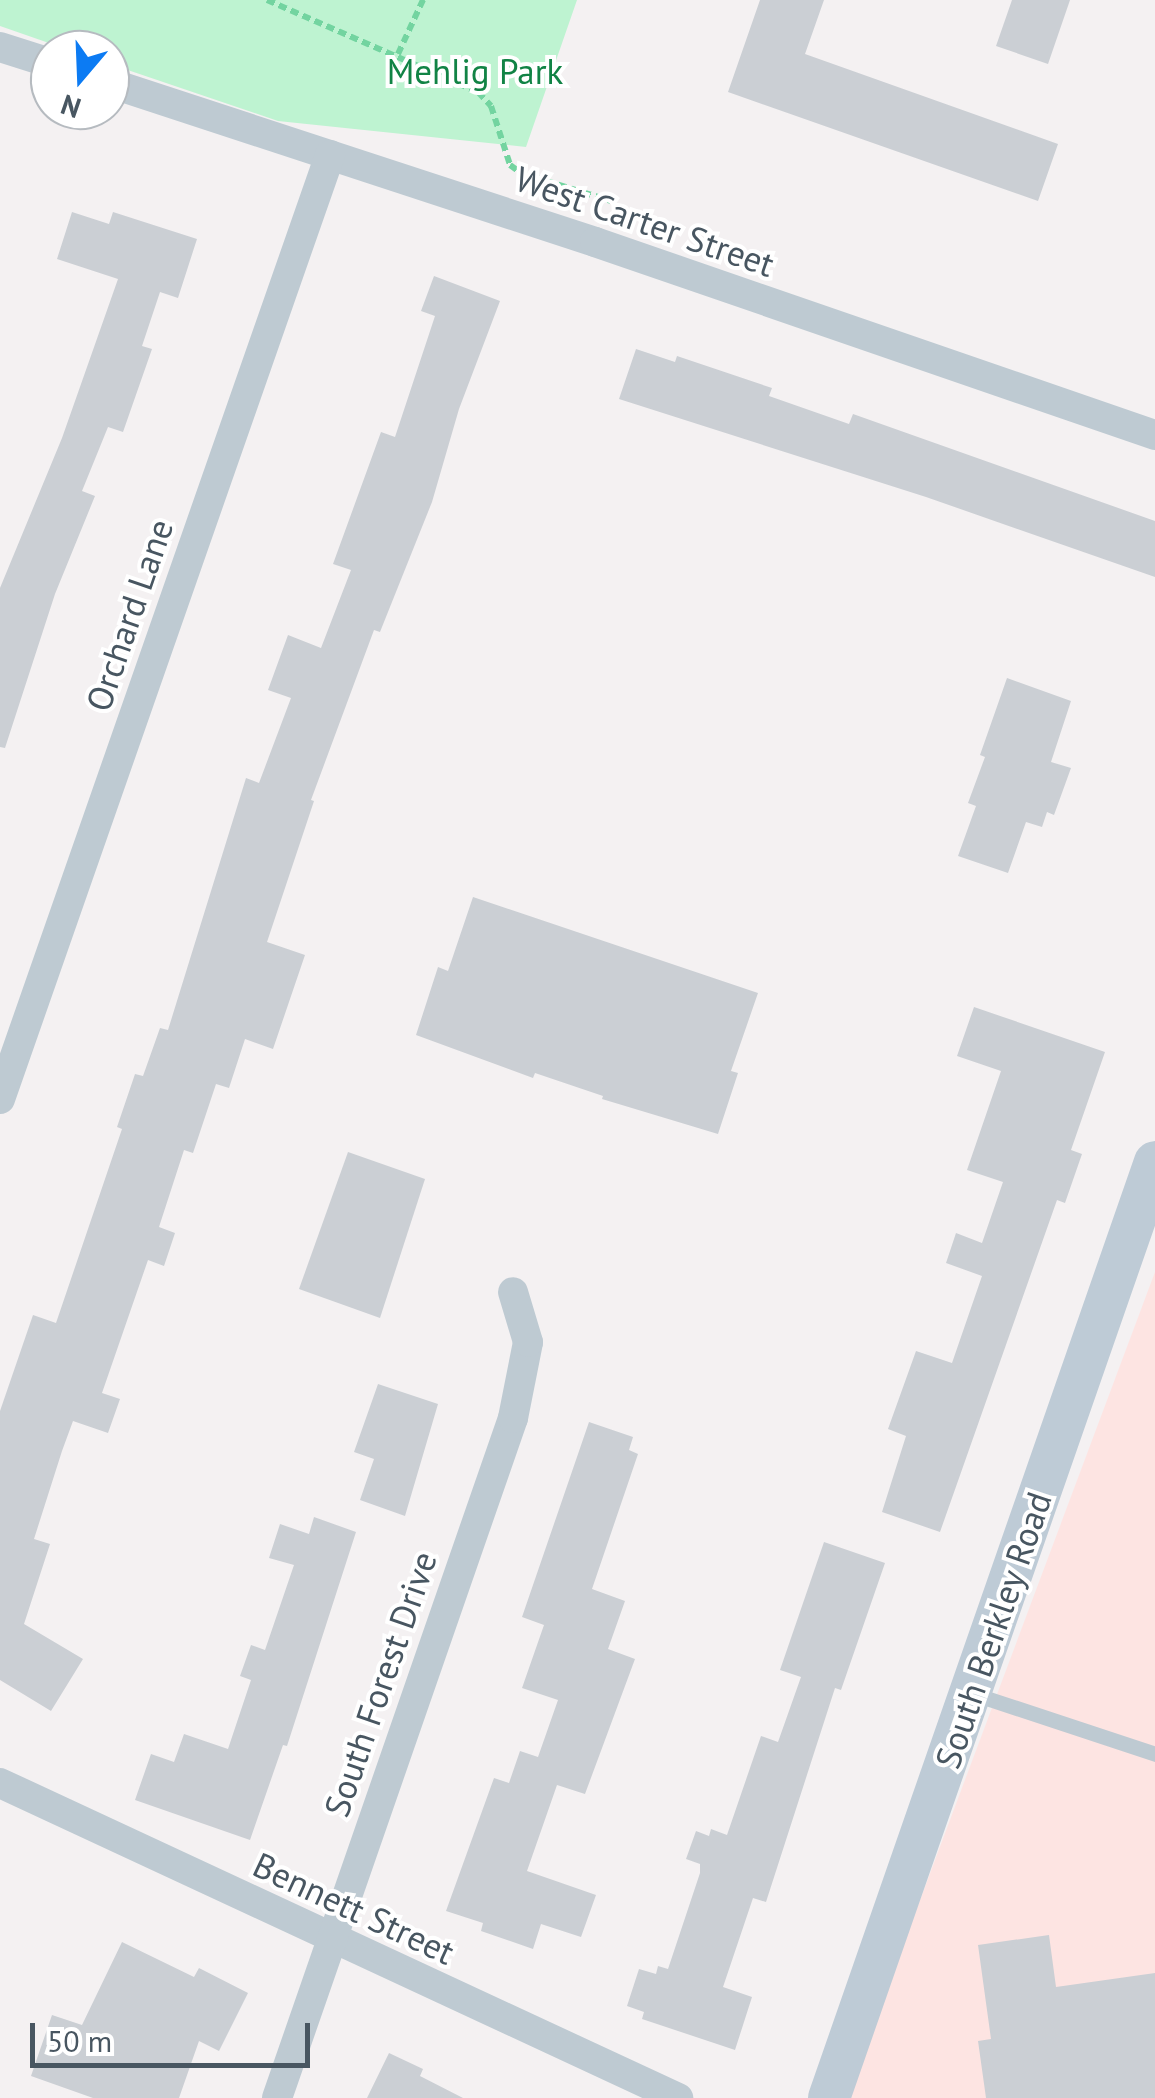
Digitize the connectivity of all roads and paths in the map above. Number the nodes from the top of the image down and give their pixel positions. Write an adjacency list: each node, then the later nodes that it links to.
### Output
1 (267, 0): 4 (path)
2 (423, 0): 4 (path)
3 (0, 46): 5 (street)
4 (398, 54): 8 (path)
5 (30, 56)
6 (130, 90): 7 (street, West Carter Street)
7 (330, 155): 9 (street, West Carter Street); 10 (street, Orchard Lane)
8 (611, 201)
9 (1155, 436)
10 (0, 1099)
11 (1155, 1162): 13 (street, South Berkley Road)
12 (513, 1292): 16 (street, South Forest Drive)
13 (972, 1693): 14 (lane); 19 (street, South Berkley Road)
14 (1155, 1754)
15 (0, 1783): 16 (street, Bennett Street)
16 (330, 1939): 17 (street, South Forest Drive); 18 (street, Bennett Street)
17 (277, 2098)
18 (678, 2098)
19 (828, 2098)

